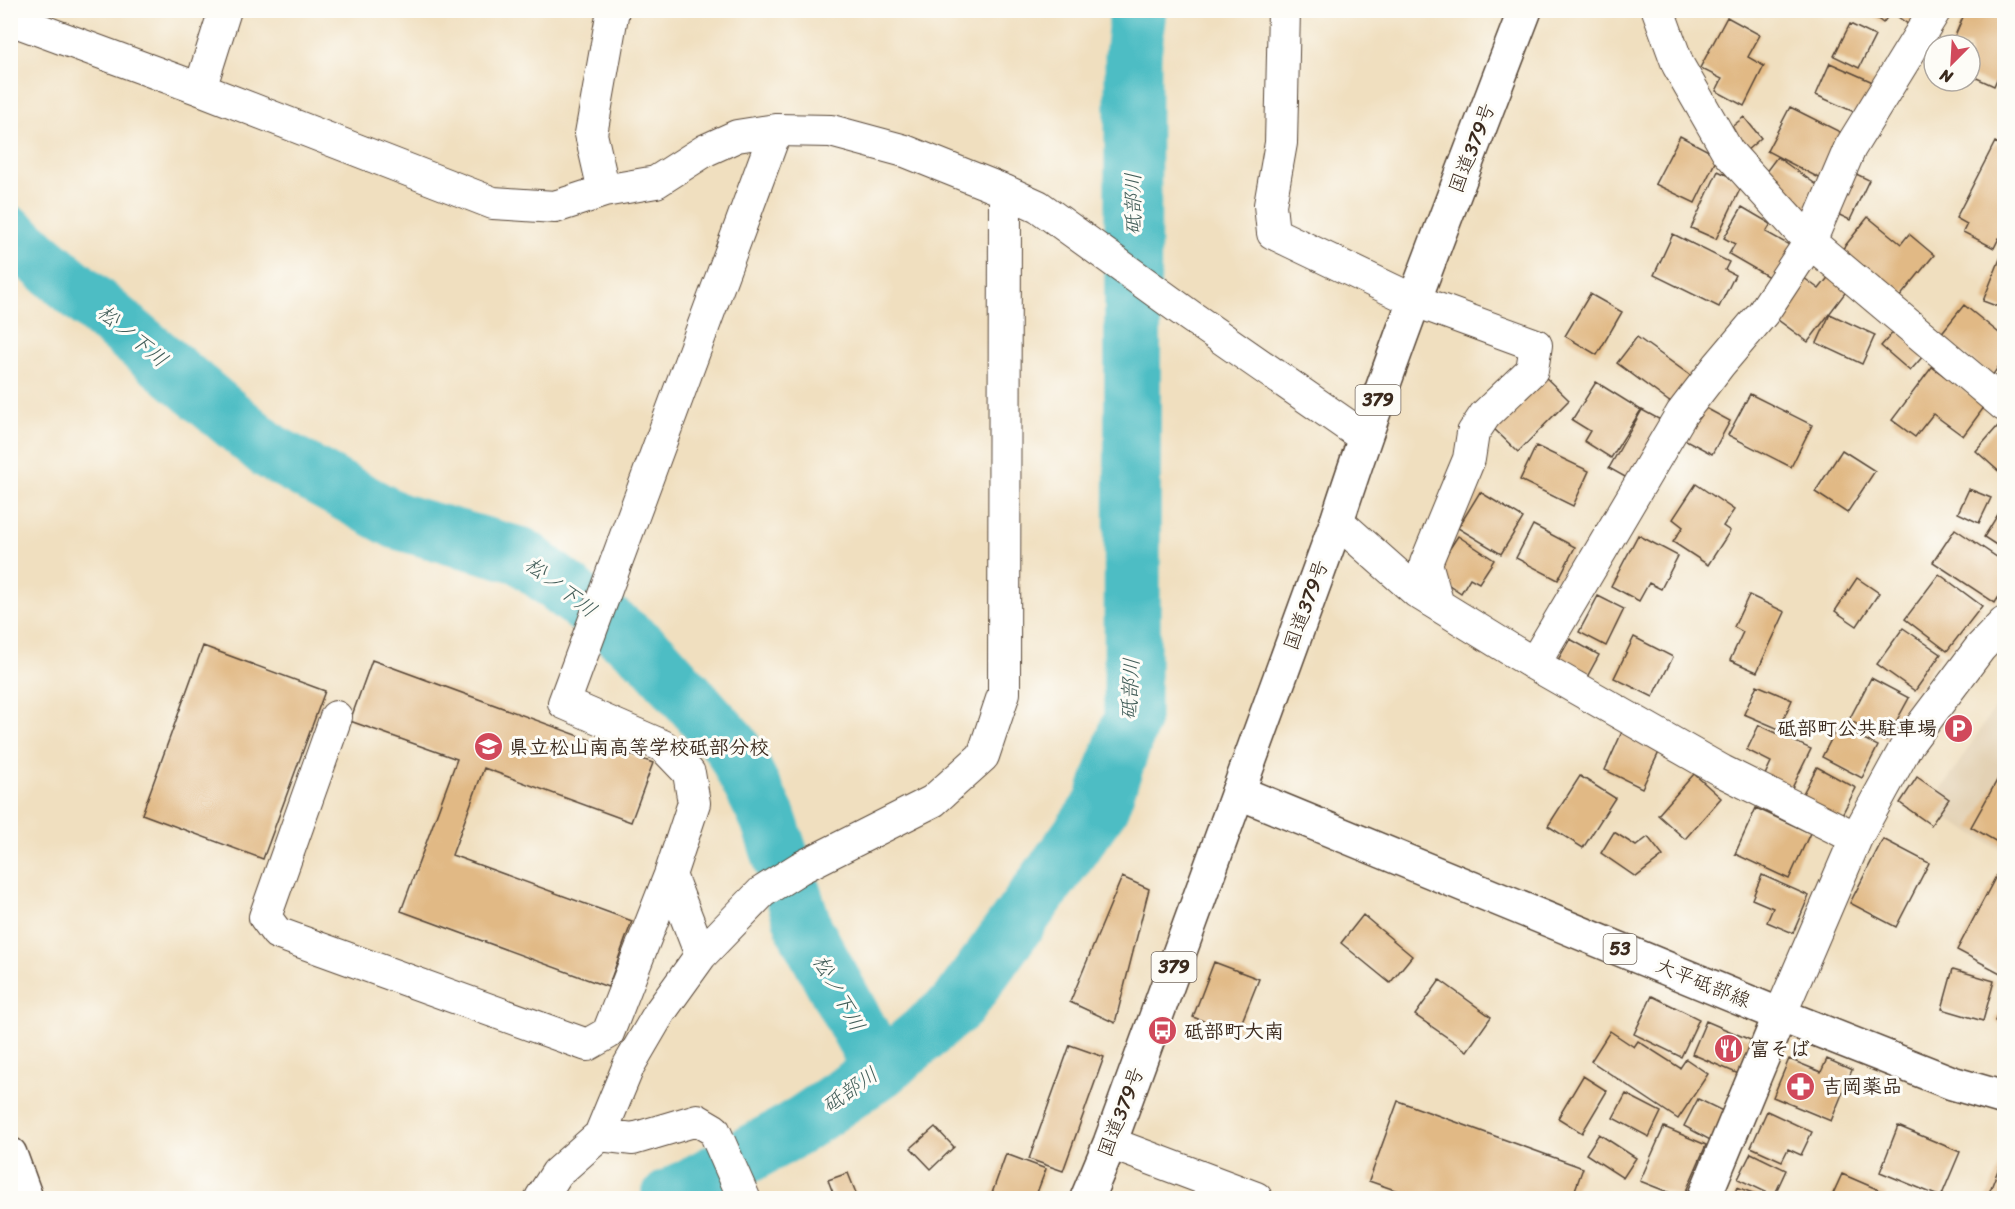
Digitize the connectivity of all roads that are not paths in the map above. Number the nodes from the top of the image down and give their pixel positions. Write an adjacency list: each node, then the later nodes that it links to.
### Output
1 (225, 10): 8 (street)
2 (613, 10): 10 (street)
3 (1284, 10): 13 (street)
4 (1525, 10): 13 (main road, 国道379号 / 379)
5 (1658, 10): 12 (street)
6 (1935, 10): 12 (street)
7 (10, 19): 8 (street)
8 (200, 89): 10 (street)
9 (777, 130): 10 (street); 11 (street); 23 (street)
10 (604, 191)
11 (1005, 191): 15 (street); 24 (street)
12 (1810, 242): 14 (street); 19 (street)
13 (1413, 300): 15 (main road, 国道379号 / 379); 17 (street)
14 (2004, 405)
15 (1364, 437): 16 (main road, 国道379号 / 379)
16 (1337, 521): 17 (street); 21 (main road, 国道379号 / 379)
17 (1438, 605): 19 (street)
18 (2004, 623): 22 (street)
19 (1534, 664): 22 (street)
20 (336, 717): 23 (street)
21 (1238, 792): 25 (main road, 大平砥部線 / 53); 28 (main road, 国道379号 / 379)
22 (1856, 838): 25 (street)
23 (670, 875): 24 (street)
24 (700, 955): 27 (street)
25 (1780, 1015): 26 (main road, 大平砥部線 / 53); 35 (main road)
26 (2004, 1098)
27 (600, 1135): 30 (street); 32 (street)
28 (1110, 1143): 33 (main road, 国道379号 / 379); 34 (street)
29 (10, 1154): 31 (main road)
30 (742, 1194)
31 (26, 1198)
32 (541, 1198)
33 (1087, 1198)
34 (1256, 1198)
35 (1704, 1198)

